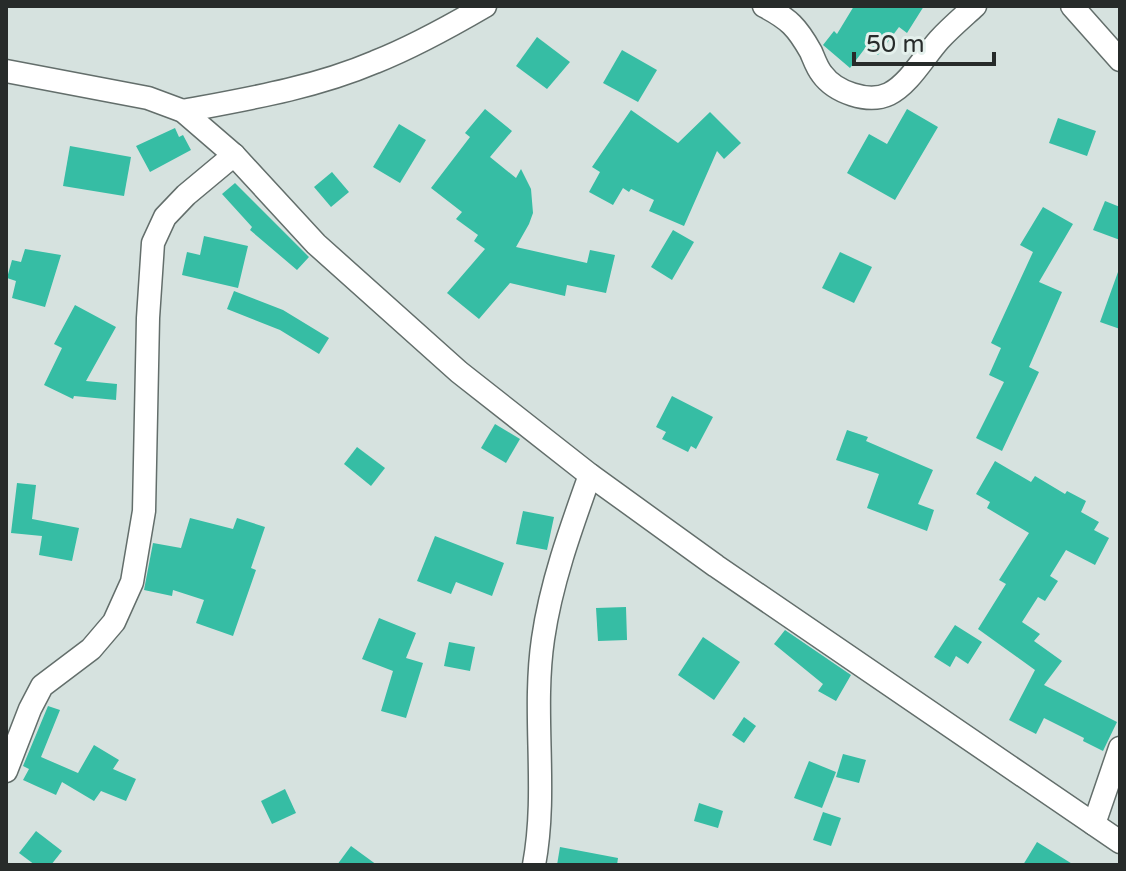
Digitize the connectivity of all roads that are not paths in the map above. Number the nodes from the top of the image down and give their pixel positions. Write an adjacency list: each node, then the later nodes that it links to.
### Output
1 (485, 6): 7 (street)
2 (764, 6): 3 (street)
3 (975, 6)
4 (1072, 6): 5 (street)
5 (1120, 60)
6 (6, 71): 7 (street)
7 (183, 111): 8 (street)
8 (234, 155): 9 (street); 11 (street)
9 (590, 475): 12 (street); 14 (street)
10 (1120, 748): 12 (street)
11 (6, 771)
12 (1094, 824): 13 (street)
13 (1120, 842)
14 (534, 865)

